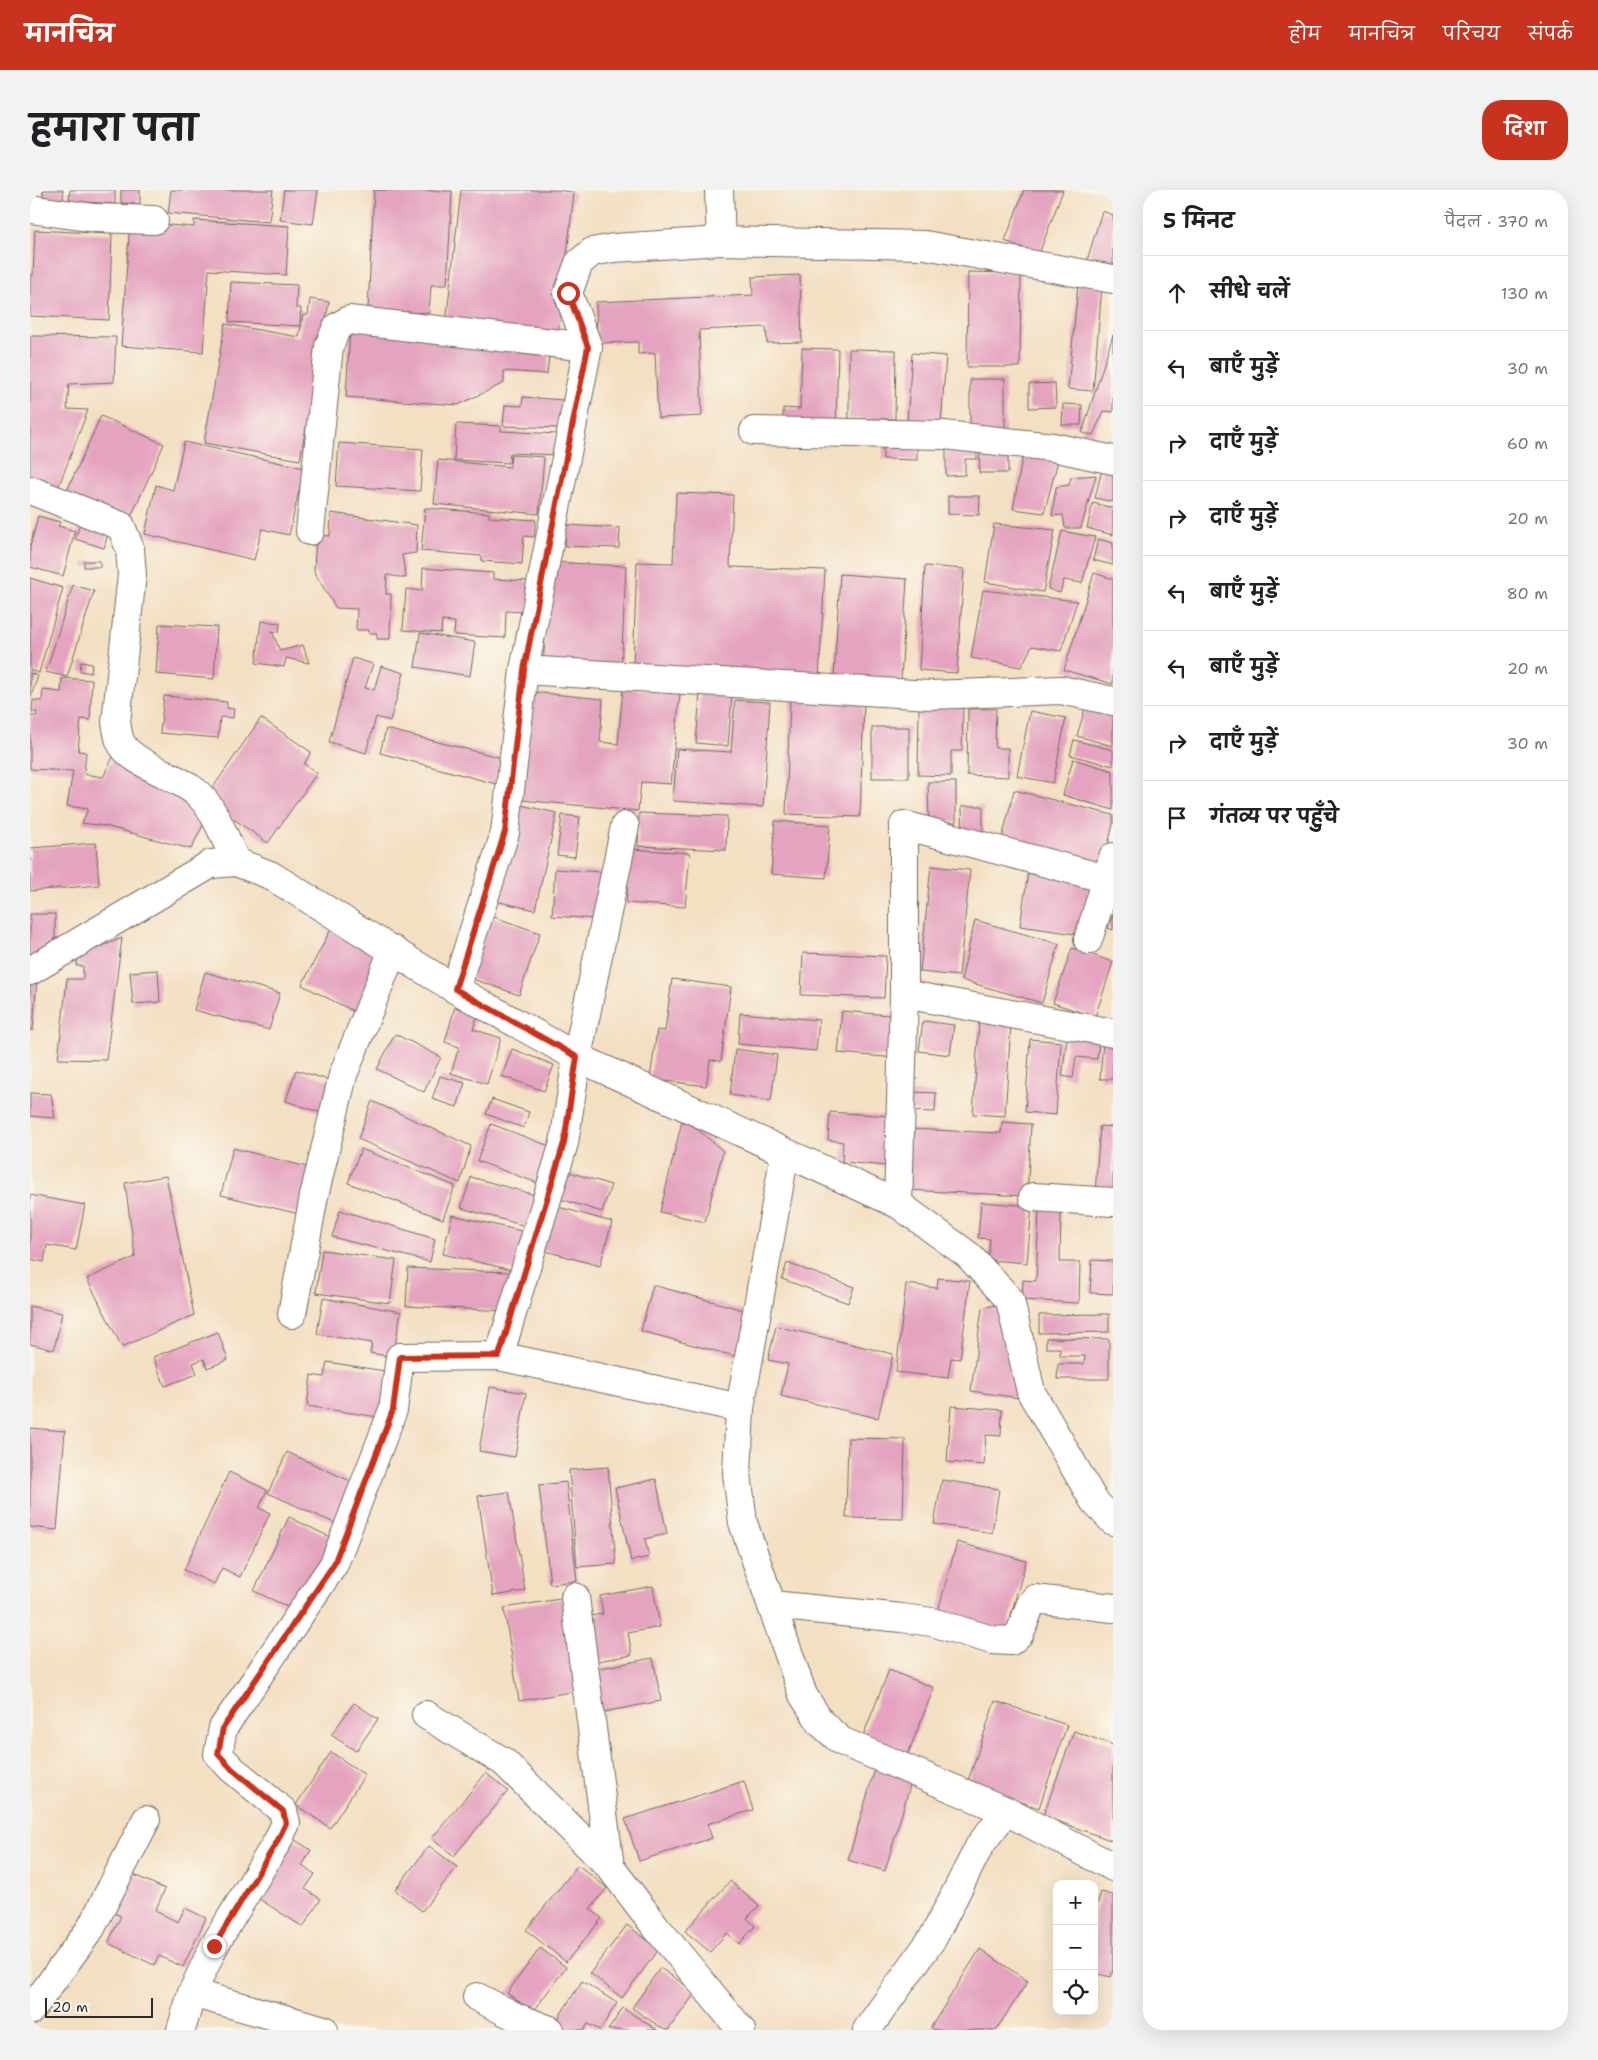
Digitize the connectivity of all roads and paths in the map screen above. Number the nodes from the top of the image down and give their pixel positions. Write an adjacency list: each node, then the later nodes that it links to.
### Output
1 (719, 190): 4 (street)
2 (30, 209): 3 (street)
3 (154, 220)
4 (721, 241): 5 (street); 6 (street)
5 (1113, 279)
6 (588, 347): 10 (street); 11 (street)
7 (754, 431): 8 (street)
8 (1113, 460)
9 (30, 490): 14 (street)
10 (310, 531)
11 (524, 670): 12 (street); 19 (street)
12 (1113, 701)
13 (625, 826): 22 (street)
14 (236, 862): 17 (street); 18 (street)
15 (1110, 868): 16 (street); 20 (street)
16 (1088, 940)
17 (393, 950): 19 (street); 27 (street)
18 (30, 971)
19 (455, 989): 22 (street)
20 (904, 994): 21 (street); 26 (street)
21 (1112, 1033)
22 (577, 1057): 23 (street); 28 (street)
23 (785, 1153): 26 (street); 29 (street)
24 (1033, 1197): 25 (street)
25 (1113, 1202)
26 (898, 1204): 30 (street)
27 (292, 1314)
28 (499, 1356): 29 (street); 39 (street)
29 (740, 1408): 32 (street)
30 (1113, 1521)
31 (575, 1597): 37 (street)
32 (772, 1605): 33 (street); 35 (street)
33 (1113, 1608)
34 (426, 1715): 37 (street)
35 (1006, 1812): 38 (street); 46 (street)
36 (146, 1820): 41 (street)
37 (610, 1867): 42 (street)
38 (1113, 1867)
39 (192, 1993): 43 (street); 44 (street)
40 (476, 1997): 45 (street)
41 (30, 2011)
42 (738, 2029)
43 (180, 2030)
44 (324, 2030)
45 (550, 2030)
46 (867, 2030)

